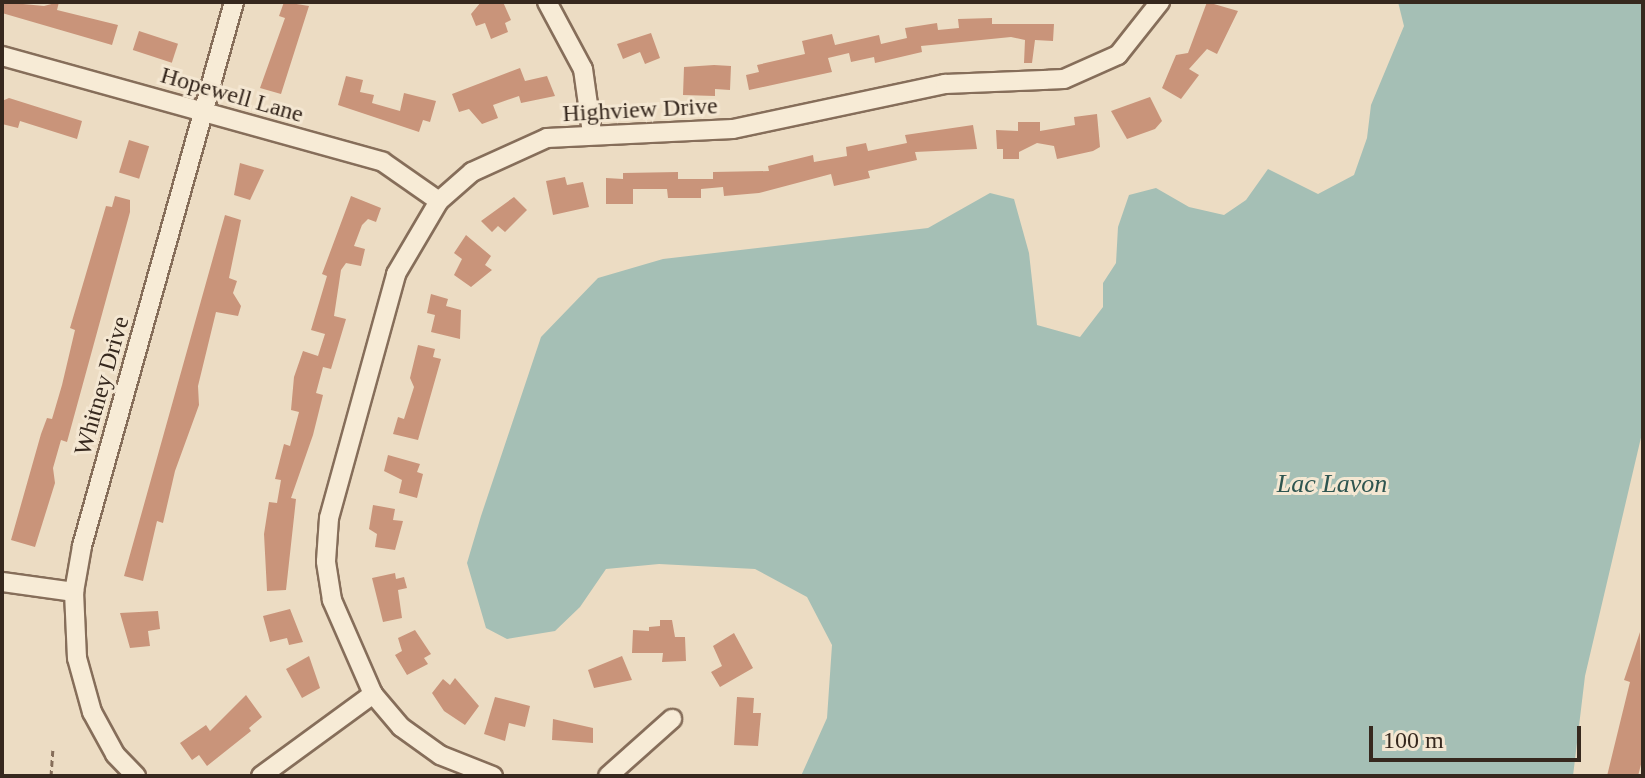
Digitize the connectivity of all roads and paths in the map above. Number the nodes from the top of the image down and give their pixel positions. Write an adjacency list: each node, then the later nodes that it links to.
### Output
1 (234, 2): 5 (street, Whitney Drive)
2 (547, 2): 6 (street)
3 (1160, 2): 6 (street, Highview Drive)
4 (2, 56): 5 (street, Hopewell Lane)
5 (204, 111): 7 (street, Hopewell Lane); 9 (street, Whitney Drive)
6 (592, 133): 7 (street, Highview Drive)
7 (439, 201): 10 (street, Highview Drive)
8 (2, 582): 9 (street)
9 (74, 592): 14 (street, Whitney Drive)
10 (373, 694): 15 (street); 16 (street, Highview Drive)
11 (672, 719): 17 (street)
12 (53, 750): 13 (path)
13 (51, 776)
14 (136, 776)
15 (261, 776)
16 (493, 776)
17 (608, 776)

